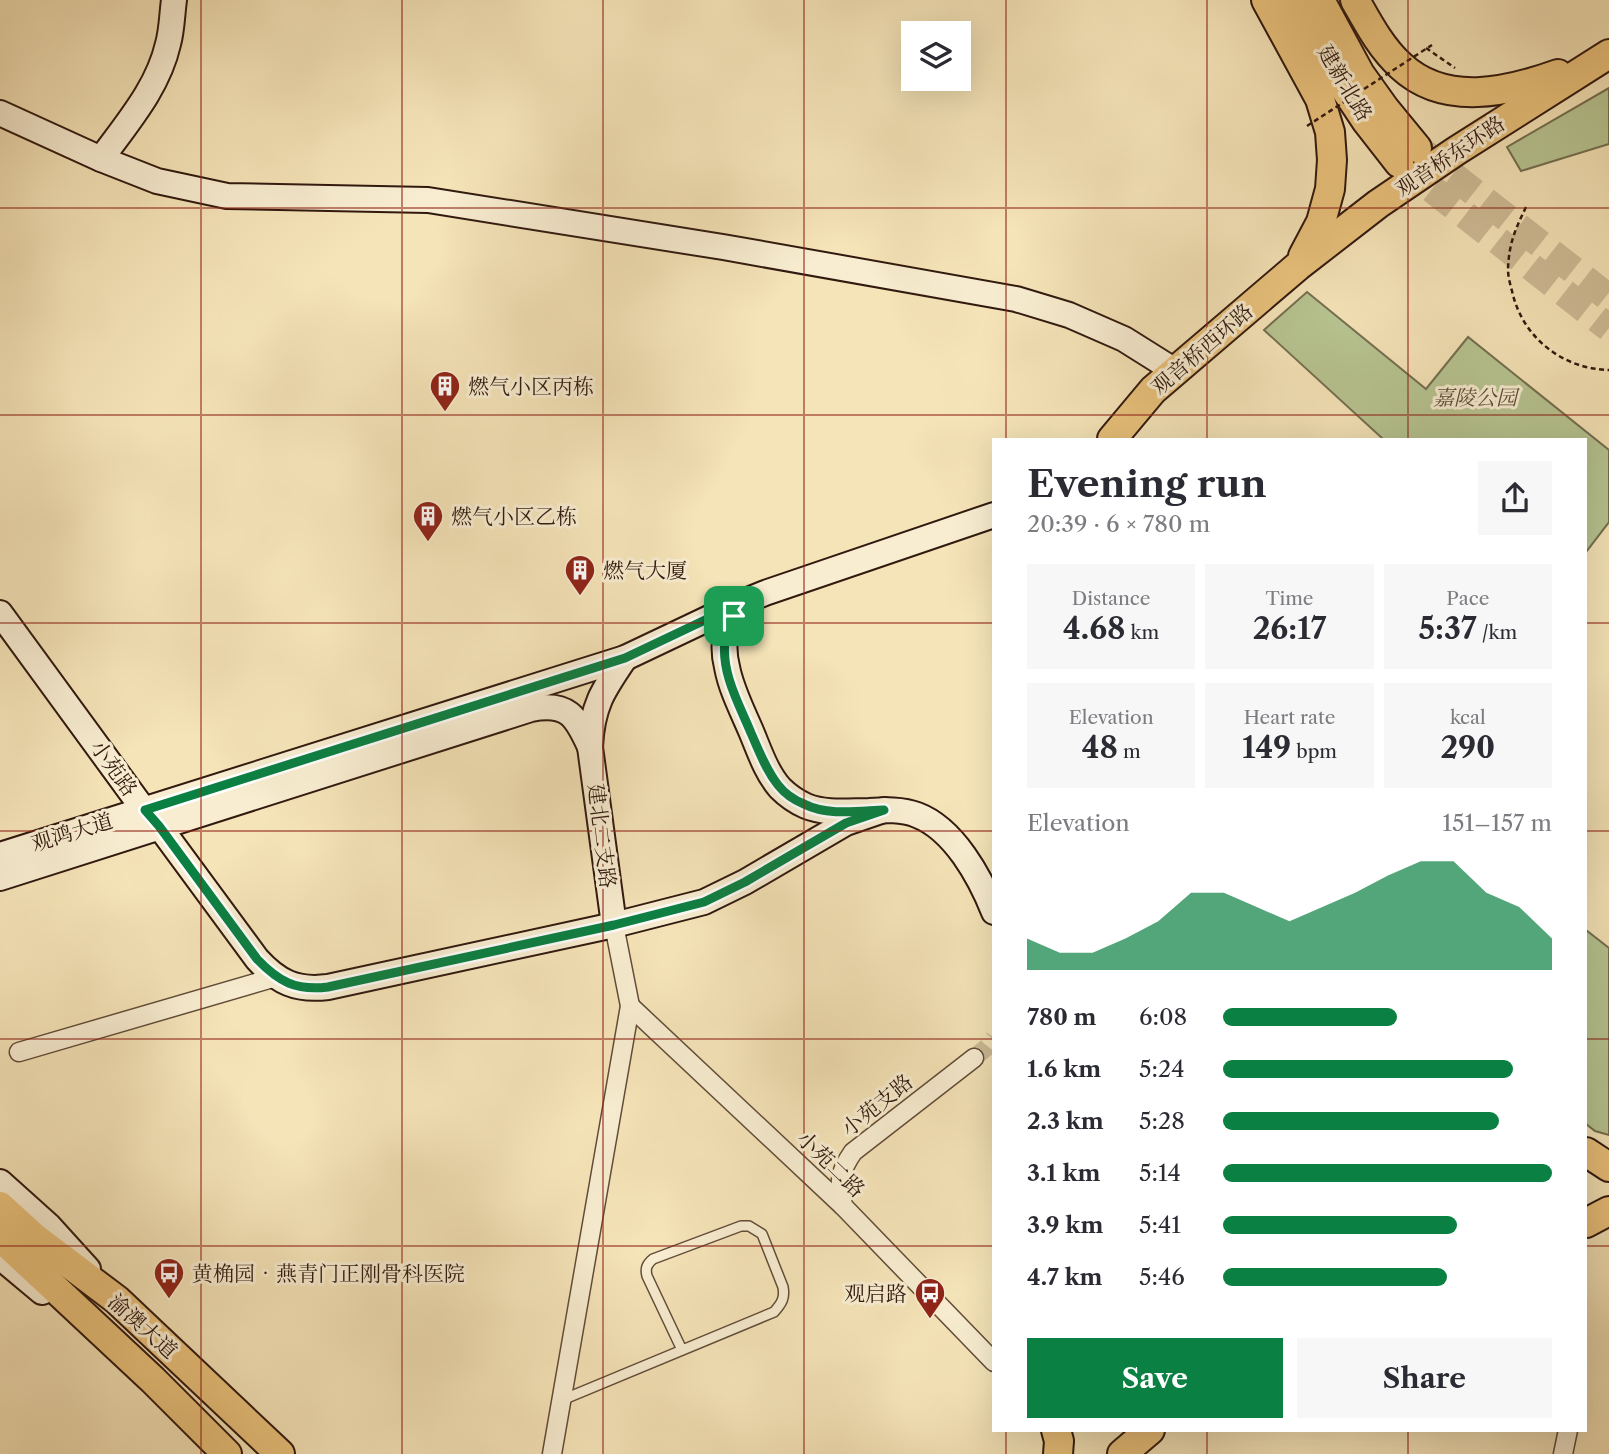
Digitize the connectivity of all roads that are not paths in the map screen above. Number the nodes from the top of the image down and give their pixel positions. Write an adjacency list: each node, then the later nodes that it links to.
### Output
1 (174, 0): 8 (street)
2 (1266, 0): 9 (main road)
3 (1296, 0): 4 (main road, 建新北路)
4 (1320, 0)
5 (1355, 0): 6 (main road)
6 (1608, 55): 9 (main road, 观音桥东环路)
7 (0, 113): 8 (street)
8 (101, 159): 10 (street)
9 (1298, 266): 10 (main road, 观音桥西环路)
10 (1175, 371): 11 (main road, 观音桥西环路)
11 (1113, 438)
12 (992, 516): 13 (street)
13 (743, 602): 15 (street); 17 (street, 小苑路)
14 (0, 613): 18 (street, 小苑路)
15 (625, 658): 16 (street, 建北二支路); 18 (street, 观鸿大道)
16 (590, 747): 18 (street, 观鸿大道); 22 (street, 建北二支路)
17 (884, 810): 21 (street, 小苑路); 22 (street, 小苑路)
18 (152, 818): 19 (street, 观鸿大道); 20 (street, 观鸿大道); 23 (street, 小苑路)
19 (0, 855)
20 (0, 878)
21 (992, 908)
22 (614, 925): 23 (street, 小苑路); 24 (street, 建北二支路)
23 (276, 977): 25 (street)
24 (630, 1006): 29 (street, 小苑二路); 36 (street, 建北二支路)
25 (19, 1052)
26 (974, 1058): 29 (street, 小苑支路)
27 (0, 1182): 33 (street)
28 (0, 1206): 32 (main road, 渝澳大道)
29 (843, 1206): 35 (street, 小苑二路)
30 (1609, 1211): 31 (main road)
31 (1587, 1222)
32 (13, 1246): 33 (main road, 渝澳大道); 40 (main road, 渝澳大道)
33 (117, 1300): 41 (main road, 渝澳大道)
34 (682, 1350): 34 (lane); 36 (lane)
35 (992, 1360)
36 (562, 1400): 42 (street, 建北二支路)
37 (1057, 1432): 43 (main road)
38 (1148, 1432): 44 (main road)
39 (1568, 1432): 45 (street)
40 (227, 1454)
41 (280, 1454)
42 (552, 1454)
43 (1058, 1454)
44 (1122, 1454)
45 (1563, 1454)

